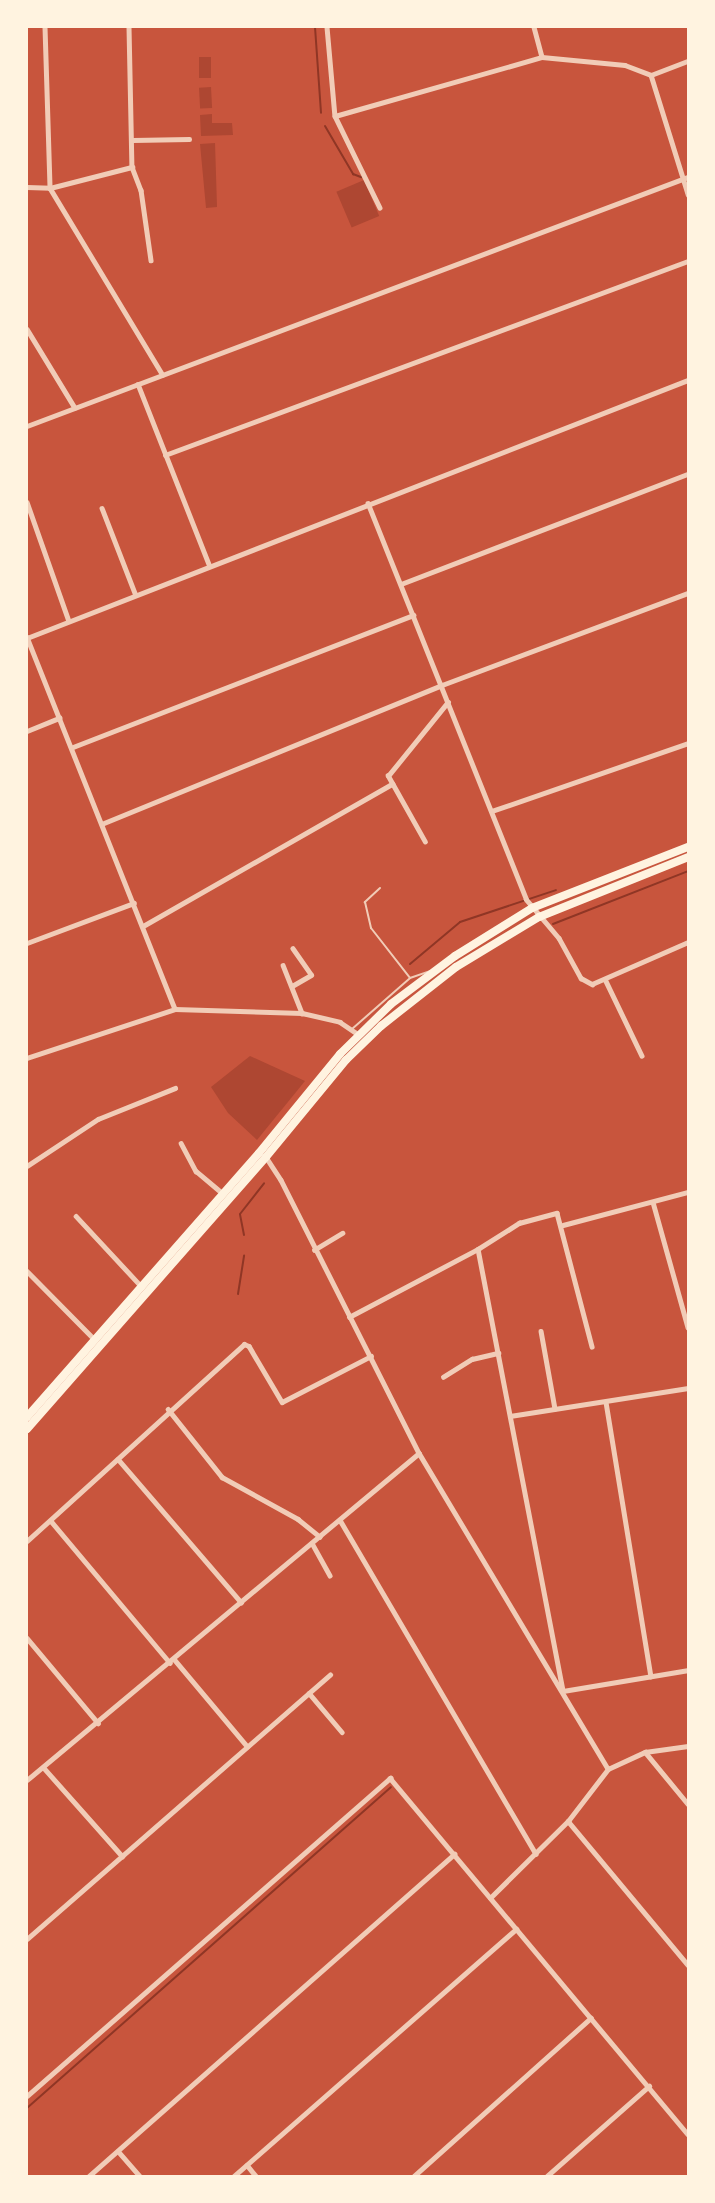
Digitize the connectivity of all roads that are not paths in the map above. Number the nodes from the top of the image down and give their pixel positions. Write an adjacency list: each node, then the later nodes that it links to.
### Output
1 (45, 27): 14 (street)
2 (129, 27): 10 (street)
3 (327, 27): 8 (street)
4 (534, 27): 5 (street)
5 (542, 57): 7 (street); 8 (street)
6 (688, 61): 7 (street)
7 (651, 75): 12 (street)
8 (335, 116): 16 (street)
9 (189, 139): 10 (street)
10 (133, 140): 11 (street)
11 (132, 167): 14 (street); 17 (street)
12 (685, 178): 15 (street); 20 (street)
13 (27, 188): 14 (street)
14 (50, 188): 20 (street)
15 (688, 195)
16 (380, 208)
17 (151, 260)
18 (688, 261): 25 (street)
19 (27, 328): 23 (street)
20 (163, 375): 22 (street)
21 (688, 380): 28 (street)
22 (138, 384): 23 (street); 25 (street)
23 (75, 408): 24 (street)
24 (27, 426)
25 (165, 455): 32 (street)
26 (688, 474): 33 (street)
27 (27, 502): 30 (street)
28 (368, 503): 32 (street); 33 (street)
29 (102, 508): 34 (street)
30 (36, 526): 31 (street); 37 (street)
31 (27, 529)
32 (209, 564): 34 (street)
33 (401, 584): 36 (street)
34 (135, 593): 37 (street)
35 (688, 593): 39 (street)
36 (414, 615): 39 (street); 44 (street)
37 (69, 621): 38 (street)
38 (27, 638): 41 (street)
39 (442, 685): 40 (street); 47 (street)
40 (448, 702): 45 (street); 46 (street)
41 (60, 718): 42 (street); 44 (street)
42 (27, 731)
43 (688, 743): 46 (street)
44 (73, 747): 47 (street)
45 (392, 784): 48 (street); 55 (street)
46 (492, 811): 53 (street)
47 (104, 823): 52 (street)
48 (425, 842)
49 (688, 847): 53 (main road)
50 (688, 857): 54 (main road)
51 (380, 888): 61 (lane)
52 (134, 903): 55 (street); 57 (street)
53 (532, 908): 54 (street); 60 (main road)
54 (540, 917): 62 (street); 67 (main road)
55 (143, 926): 64 (street)
56 (688, 942): 62 (street)
57 (27, 943)
58 (294, 949): 63 (street)
59 (283, 965): 63 (street)
60 (439, 968): 61 (lane); 66 (main road)
61 (410, 978): 66 (lane)
62 (605, 979): 68 (street)
63 (292, 986): 65 (street)
64 (175, 1009): 65 (street); 69 (street)
65 (302, 1013): 66 (street)
66 (355, 1032): 67 (street); 72 (main road)
67 (365, 1040): 72 (main road)
68 (642, 1056)
69 (27, 1058)
70 (175, 1088): 73 (street)
71 (181, 1143): 75 (street)
72 (263, 1155): 75 (main road); 81 (street)
73 (27, 1166)
74 (688, 1192): 76 (street)
75 (226, 1197): 83 (main road); 87 (main road)
76 (653, 1202): 78 (street); 85 (street)
77 (76, 1216): 83 (street)
78 (563, 1225): 80 (street); 88 (street)
79 (342, 1233): 81 (street)
80 (478, 1249): 84 (street); 89 (street)
81 (314, 1250): 84 (street)
82 (27, 1271): 87 (street)
83 (142, 1287): 87 (main road)
84 (350, 1317): 90 (street)
85 (688, 1327)
86 (542, 1331): 95 (street)
87 (99, 1343): 97 (main road); 98 (main road)
88 (592, 1346)
89 (498, 1353): 91 (street); 96 (street)
90 (372, 1356): 94 (street); 99 (street)
91 (443, 1377)
92 (688, 1388): 93 (street)
93 (606, 1402): 95 (street); 112 (street)
94 (168, 1409): 100 (street); 103 (street)
95 (555, 1409): 96 (street)
96 (510, 1416): 113 (street)
97 (27, 1417)
98 (27, 1429)
99 (419, 1453): 101 (street); 113 (street)
100 (118, 1459): 102 (street); 107 (street)
101 (340, 1520): 103 (street); 126 (street)
102 (51, 1521): 104 (street); 109 (street)
103 (320, 1537): 105 (street)
104 (27, 1541)
105 (312, 1543): 106 (street); 107 (street)
106 (330, 1575)
107 (242, 1602): 109 (street)
108 (27, 1638): 115 (street)
109 (172, 1661): 115 (street); 117 (street)
110 (688, 1670): 112 (street)
111 (330, 1675): 114 (street)
112 (651, 1676): 113 (street)
113 (563, 1691): 121 (street)
114 (309, 1693): 116 (street); 117 (street)
115 (98, 1723): 120 (street)
116 (342, 1732)
117 (248, 1746): 127 (street)
118 (688, 1746): 119 (street)
119 (645, 1752): 121 (street); 123 (street)
120 (44, 1768): 122 (street); 127 (street)
121 (608, 1769): 124 (street)
122 (27, 1780)
123 (688, 1804)
124 (568, 1821): 126 (street); 131 (street)
125 (454, 1854): 128 (street); 134 (street); 136 (street)
126 (536, 1854): 128 (street)
127 (122, 1856): 130 (street)
128 (490, 1898): 129 (street)
129 (516, 1929): 132 (street); 137 (street)
130 (27, 1939)
131 (688, 1965)
132 (591, 2018): 133 (street); 142 (street)
133 (649, 2086): 135 (street); 143 (street)
134 (27, 2096)
135 (688, 2134)
136 (118, 2151): 138 (street); 139 (street)
137 (247, 2165): 140 (street); 141 (street)
138 (89, 2176)
139 (140, 2176)
140 (234, 2176)
141 (256, 2176)
142 (414, 2176)
143 (547, 2176)

